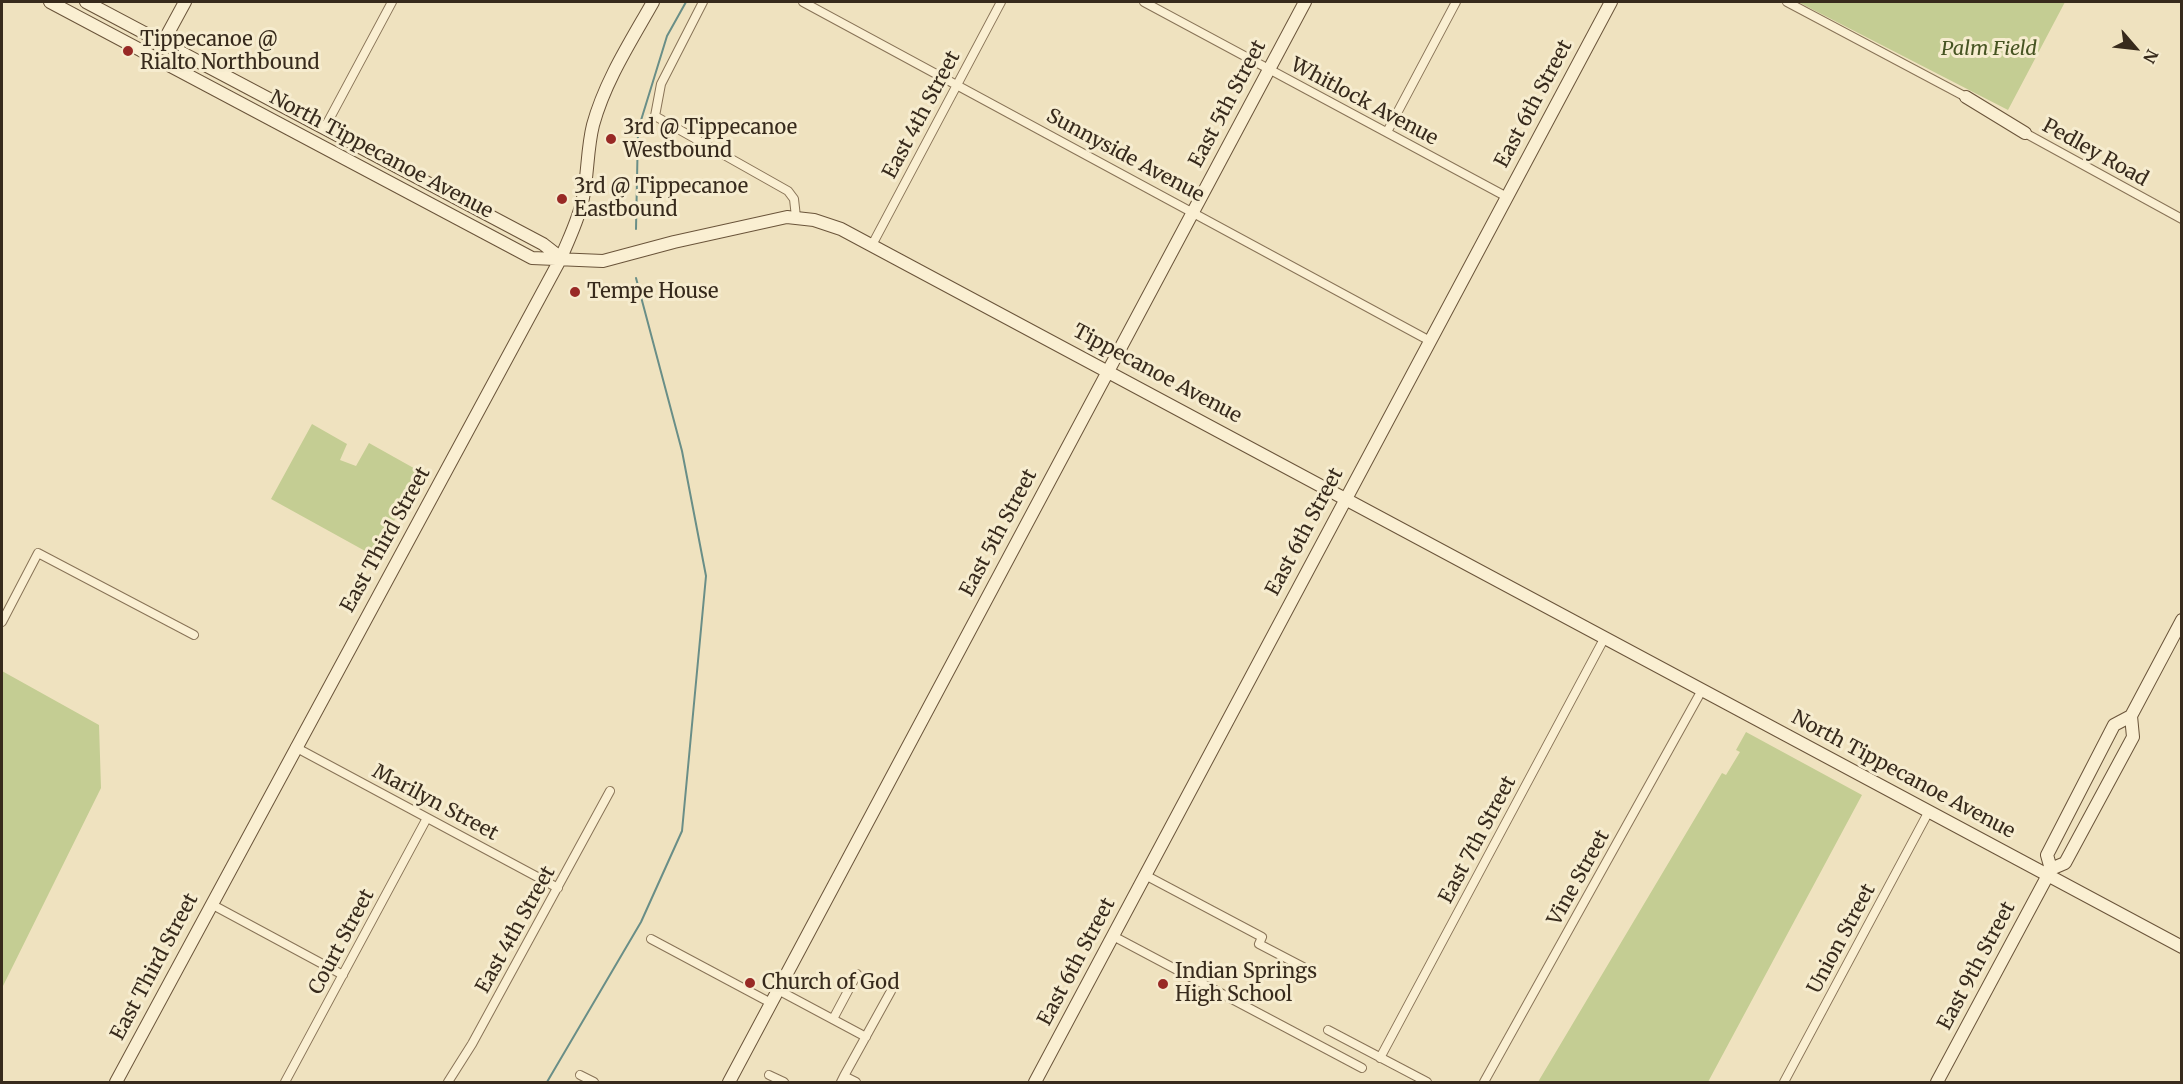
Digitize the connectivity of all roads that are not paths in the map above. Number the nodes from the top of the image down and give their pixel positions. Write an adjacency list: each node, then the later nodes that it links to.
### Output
1 (50, 2): 15 (street, North Tippecanoe Avenue)
2 (86, 2): 14 (street, North Tippecanoe Avenue)
3 (185, 2): 14 (street)
4 (392, 2): 19 (street)
5 (652, 2): 29 (street, East Third Street)
6 (703, 2): 25 (street)
7 (803, 2): 17 (street, Sunnyside Avenue)
8 (1001, 2): 17 (street, East 4th Street)
9 (1147, 2): 16 (street, Whitlock Avenue)
10 (1305, 2): 16 (street, East 5th Street)
11 (1456, 2): 20 (street)
12 (1611, 2): 23 (street, East 6th Street)
13 (1787, 2): 18 (street)
14 (163, 42): 15 (street); 19 (street, North Tippecanoe Avenue)
15 (155, 57): 22 (street, North Tippecanoe Avenue)
16 (1268, 70): 20 (street, Whitlock Avenue); 24 (street, East 5th Street)
17 (957, 84): 24 (street, Sunnyside Avenue); 28 (street, East 4th Street)
18 (1966, 97): 21 (street)
19 (324, 129): 22 (street); 29 (street, North Tippecanoe Avenue)
20 (1387, 132): 23 (street, Whitlock Avenue)
21 (2025, 133): 26 (street, Pedley Road)
22 (317, 143): 29 (street, North Tippecanoe Avenue)
23 (1507, 196): 30 (street, East 6th Street)
24 (1193, 211): 30 (street, Sunnyside Avenue); 31 (street, East 5th Street)
25 (796, 217): 27 (street, Tippecanoe Avenue); 28 (street, Tippecanoe Avenue)
26 (2181, 219)
27 (674, 242): 29 (street, North Tippecanoe Avenue)
28 (872, 245): 31 (street, Tippecanoe Avenue)
29 (561, 258): 39 (street, East Third Street)
30 (1430, 341): 32 (street, East 6th Street)
31 (1108, 370): 32 (street, Tippecanoe Avenue); 53 (street, East 5th Street)
32 (1345, 498): 36 (street, Tippecanoe Avenue); 44 (street, East 6th Street)
33 (2181, 620): 38 (street, East 9th Street)
34 (2, 622): 35 (street)
35 (194, 635)
36 (1605, 637): 37 (street, North Tippecanoe Avenue); 59 (street, East 7th Street)
37 (1702, 690): 41 (street, North Tippecanoe Avenue); 73 (street, Vine Street)
38 (2131, 716): 43 (street, East 9th Street); 43 (street, East 9th Street)
39 (296, 747): 42 (street, Marilyn Street); 46 (street, East Third Street)
40 (610, 791): 45 (street, East 4th Street)
41 (1929, 811): 43 (street, North Tippecanoe Avenue); 74 (street, Union Street)
42 (427, 818): 45 (street, Marilyn Street); 52 (street, Court Street)
43 (2049, 872): 49 (street, North Tippecanoe Avenue); 75 (street, East 9th Street)
44 (1145, 875): 47 (street, East 6th Street); 50 (street)
45 (558, 888): 66 (street, East 4th Street)
46 (211, 904): 52 (street); 64 (street, East Third Street)
47 (1113, 936): 60 (street); 71 (street, East 6th Street)
48 (651, 939): 55 (street)
49 (2181, 947)
50 (1305, 968)
51 (857, 974): 56 (street)
52 (343, 975): 65 (street, Court Street)
53 (778, 990): 55 (street, East 5th Street); 56 (street)
54 (891, 991): 58 (street)
55 (771, 1003): 68 (street, East 5th Street)
56 (833, 1019): 58 (street)
57 (1328, 1030): 59 (street)
58 (866, 1037): 63 (street)
59 (1380, 1058): 72 (street)
60 (1362, 1068)
61 (580, 1075): 67 (street)
62 (769, 1075): 69 (street)
63 (842, 1079): 70 (street)
64 (116, 1083)
65 (285, 1083)
66 (448, 1083)
67 (594, 1083)
68 (729, 1083)
69 (784, 1083)
70 (856, 1083)
71 (1035, 1083)
72 (1427, 1083)
73 (1484, 1083)
74 (1784, 1083)
75 (1937, 1083)

